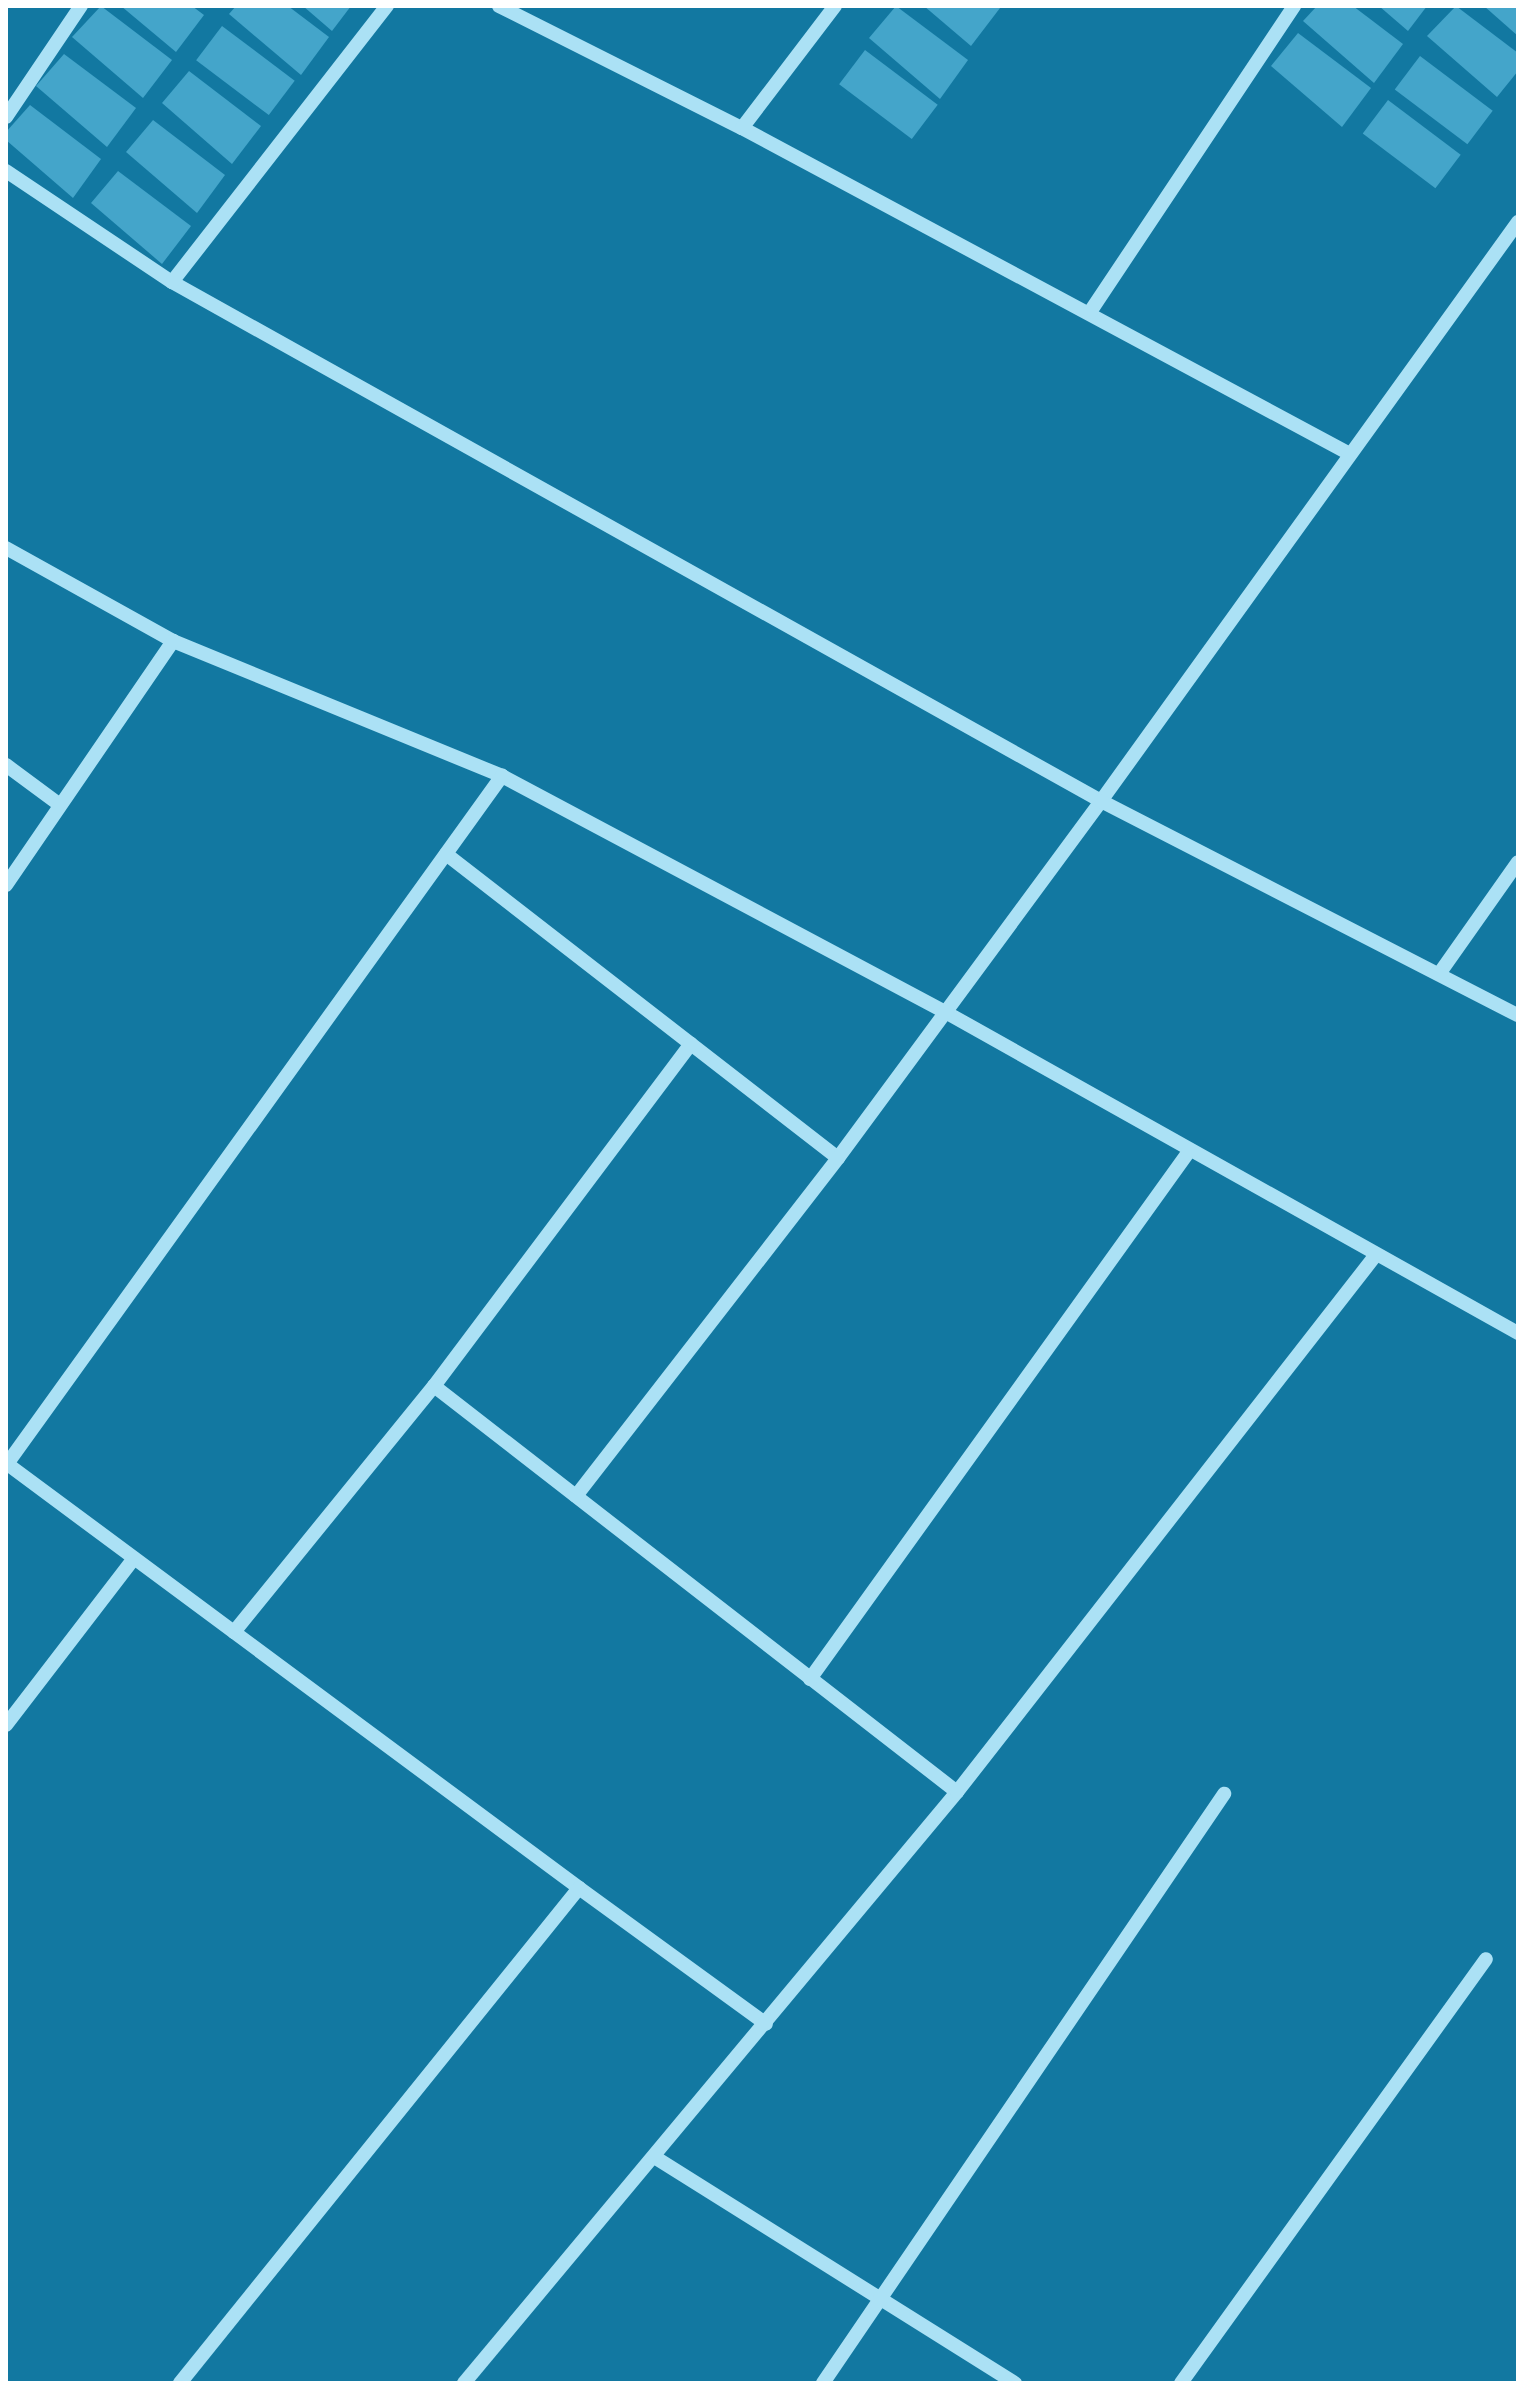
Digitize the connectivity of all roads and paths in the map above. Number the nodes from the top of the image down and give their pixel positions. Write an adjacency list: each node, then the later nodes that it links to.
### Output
1 (81, 6): 6 (street)
2 (387, 6): 10 (street)
3 (499, 6): 7 (street)
4 (835, 6): 7 (street)
5 (1294, 6): 11 (street)
6 (6, 117)
7 (742, 128): 11 (street)
8 (6, 171): 10 (street)
9 (1518, 222): 12 (street)
10 (172, 282): 17 (street)
11 (1090, 312): 12 (street)
12 (1350, 454): 17 (street)
13 (6, 548): 14 (street)
14 (173, 641): 16 (street); 18 (street)
15 (6, 765): 18 (street)
16 (502, 776): 19 (street); 23 (street)
17 (1101, 801): 22 (street); 23 (street)
18 (60, 805): 21 (street)
19 (446, 854): 25 (street); 31 (street)
20 (1518, 862): 22 (street)
21 (6, 885)
22 (1439, 974): 24 (street)
23 (947, 1013): 26 (street); 27 (street)
24 (1518, 1015)
25 (691, 1044): 27 (street); 30 (street)
26 (1190, 1150): 28 (street); 35 (street)
27 (838, 1158): 32 (street)
28 (1375, 1256): 29 (street); 37 (street)
29 (1518, 1333)
30 (434, 1386): 32 (street); 34 (street)
31 (7, 1463): 33 (street)
32 (576, 1496): 35 (street)
33 (134, 1558): 34 (street); 36 (street)
34 (234, 1632): 39 (street)
35 (810, 1679): 37 (street)
36 (6, 1725)
37 (957, 1792): 41 (street)
38 (1224, 1794): 43 (street)
39 (579, 1888): 41 (street); 44 (street)
40 (1486, 1959): 48 (street)
41 (766, 2024): 42 (street)
42 (656, 2158): 43 (street); 45 (street)
43 (883, 2300): 46 (street); 47 (street)
44 (180, 2383)
45 (464, 2383)
46 (823, 2383)
47 (1015, 2383)
48 (1181, 2383)

